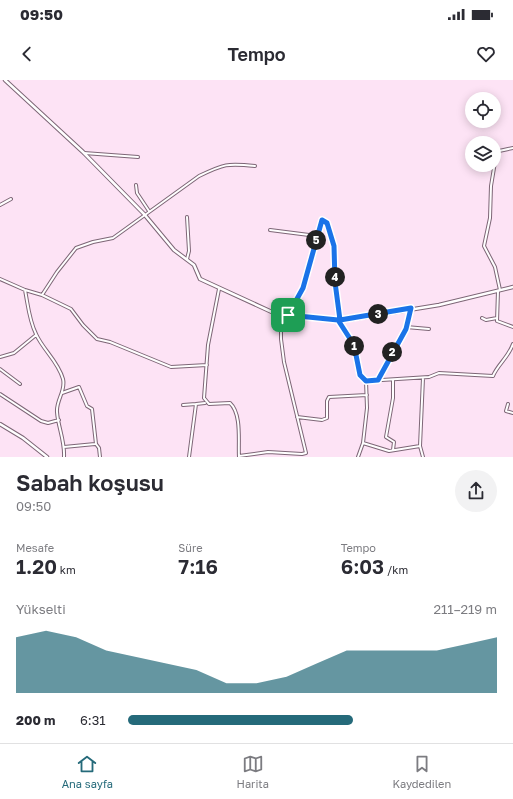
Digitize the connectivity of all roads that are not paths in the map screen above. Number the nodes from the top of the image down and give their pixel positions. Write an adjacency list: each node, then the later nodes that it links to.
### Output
1 (5, 80): 3 (street)
2 (513, 148): 19 (street)
3 (83, 152): 4 (street); 10 (street)
4 (138, 157)
5 (255, 166): 9 (street)
6 (136, 185): 9 (street)
7 (11, 199): 8 (street)
8 (0, 205)
9 (149, 211): 10 (street)
10 (144, 214): 14 (street); 20 (street)
11 (187, 217): 14 (street)
12 (270, 230): 13 (street)
13 (318, 236): 22 (street); 25 (street)
14 (187, 260): 17 (street)
15 (0, 279): 18 (street)
16 (513, 287): 19 (street)
17 (219, 289): 22 (street); 32 (street)
18 (25, 290): 20 (street); 29 (street)
19 (499, 290): 21 (street); 24 (street)
20 (42, 295): 32 (street)
21 (411, 308): 25 (street); 26 (street)
22 (288, 315): 25 (street); 47 (street)
23 (482, 318): 24 (street)
24 (497, 318): 27 (street)
25 (339, 320): 37 (street)
26 (406, 327): 28 (street); 35 (street)
27 (513, 327)
28 (429, 329)
29 (36, 335): 31 (street); 39 (street)
30 (513, 344): 34 (street)
31 (0, 358)
32 (207, 366): 42 (street)
33 (0, 369): 38 (street)
34 (423, 378): 36 (street); 52 (street)
35 (378, 380): 36 (street); 37 (street)
36 (393, 380): 54 (street)
37 (366, 381): 41 (street)
38 (20, 384)
39 (62, 393): 48 (street); 51 (street)
40 (0, 394): 48 (street)
41 (368, 396): 47 (street); 50 (street)
42 (206, 403): 43 (street); 57 (street)
43 (196, 404): 45 (street); 61 (street)
44 (508, 404): 46 (street)
45 (183, 405)
46 (513, 414)
47 (297, 417): 56 (street)
48 (59, 420): 53 (street)
49 (0, 424): 58 (street)
50 (363, 443): 54 (street); 64 (street)
51 (96, 444): 53 (street); 60 (street)
52 (420, 446): 54 (street); 65 (street)
53 (64, 447): 59 (street)
54 (393, 450)
55 (281, 453): 56 (street); 57 (street); 62 (street)
56 (306, 453): 63 (street)
57 (239, 456)
58 (46, 457)
59 (64, 457)
60 (100, 457)
61 (190, 457)
62 (282, 457)
63 (307, 457)
64 (358, 457)
65 (423, 457)

